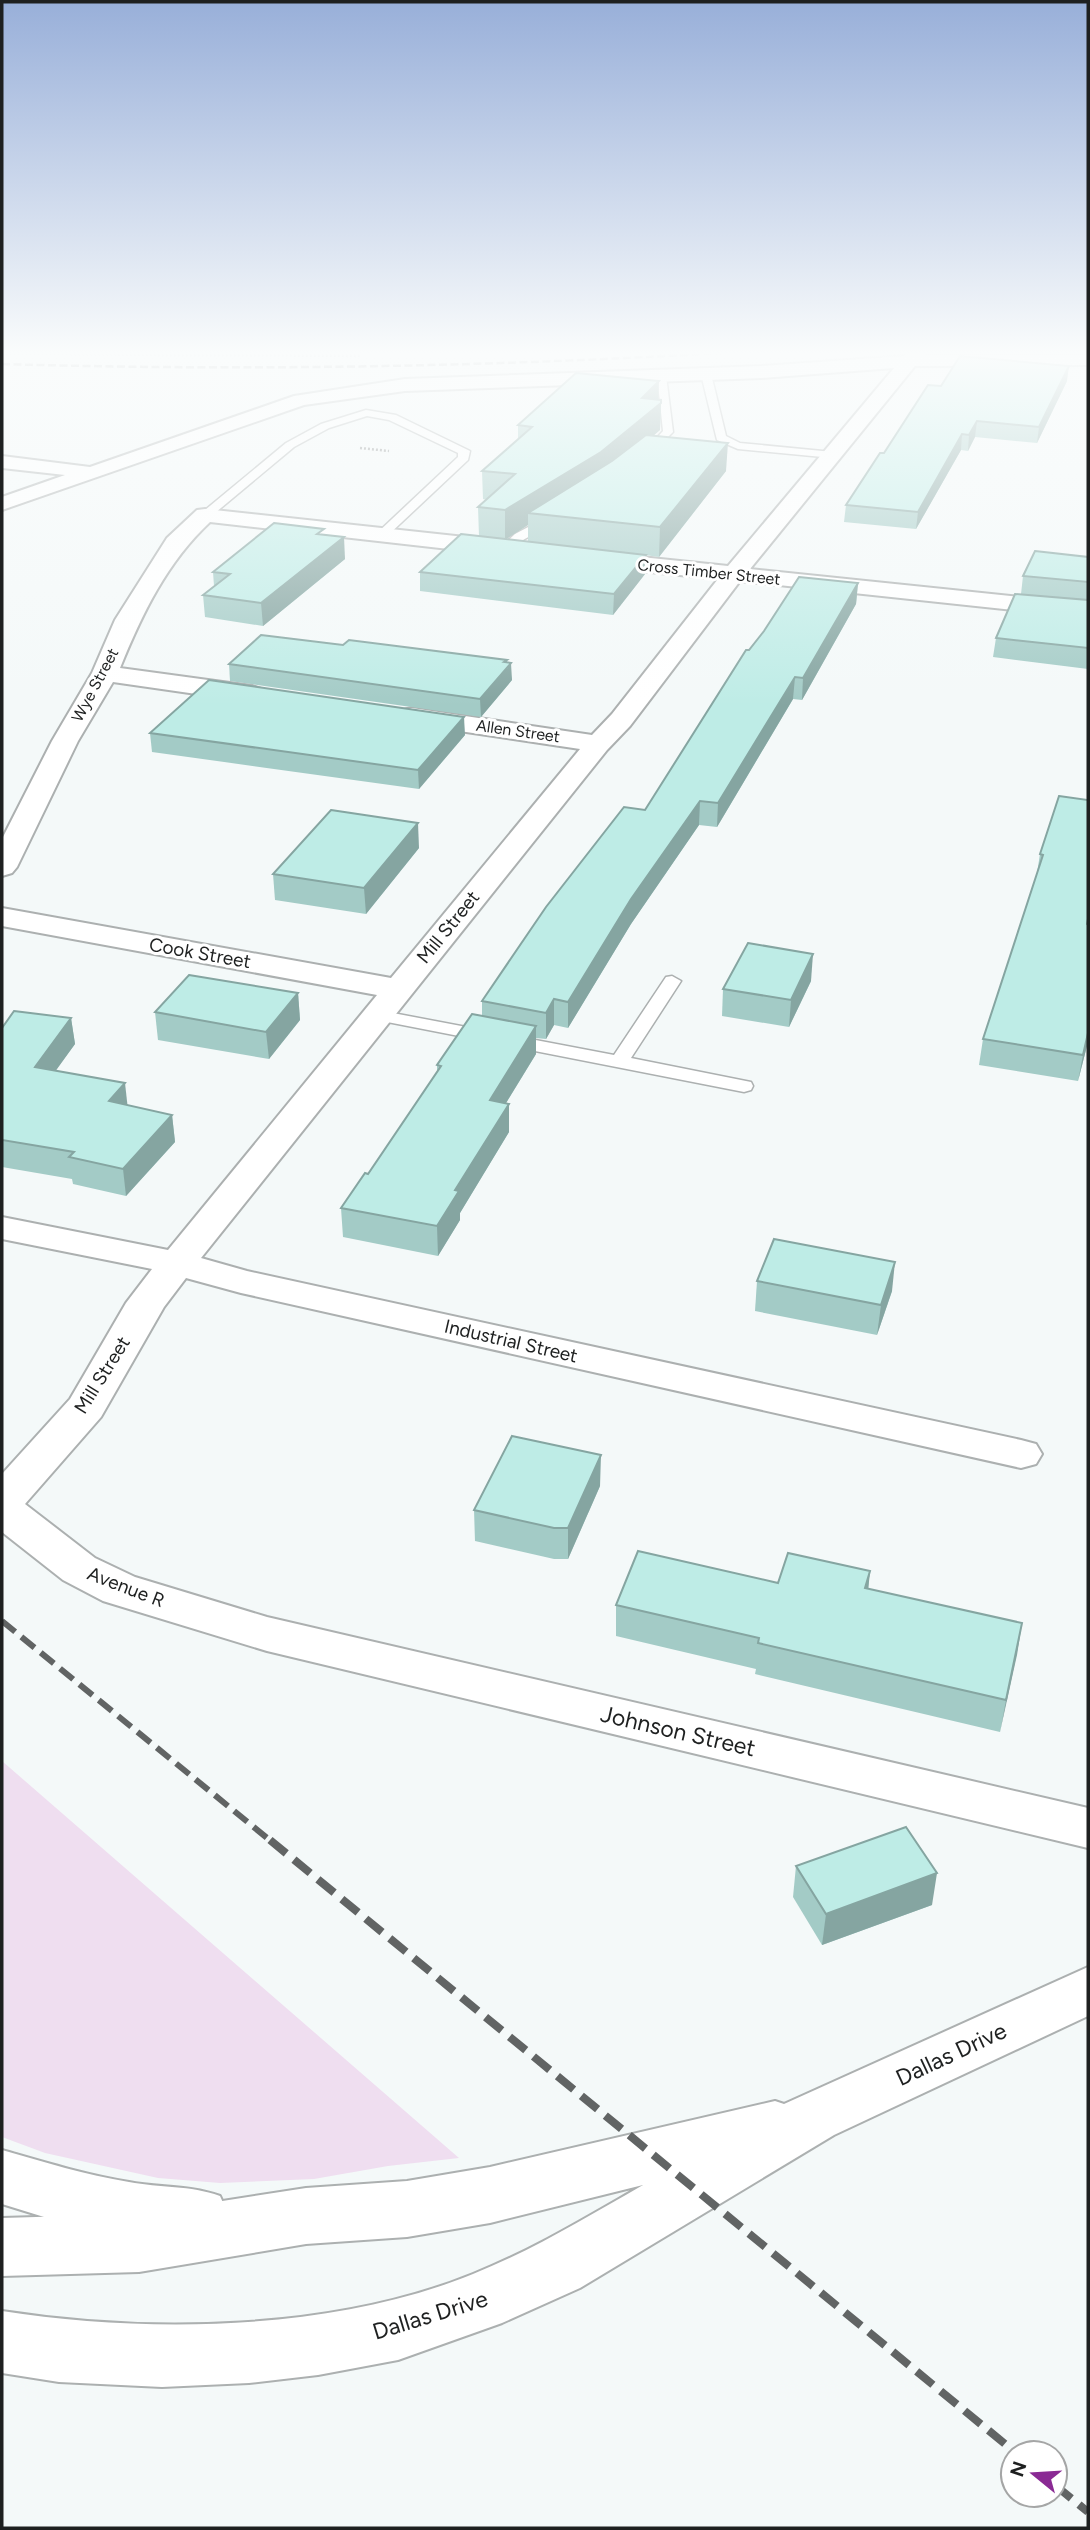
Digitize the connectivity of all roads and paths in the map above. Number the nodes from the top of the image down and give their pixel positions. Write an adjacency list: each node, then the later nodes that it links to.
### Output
1 (75, 470): 6 (street)
2 (98, 470): 6 (street)
3 (260, 470): 9 (lane)
4 (451, 470): 10 (lane)
5 (821, 470): 14 (street, Mill Street)
6 (92, 472): 7 (street)
7 (2, 504)
8 (566, 511): 11 (lane)
9 (205, 515): 10 (street); 16 (street, Wye Street)
10 (381, 535): 11 (street)
11 (506, 548): 12 (street)
12 (533, 552)
13 (573, 556): 14 (street, Cross Timber Street)
14 (733, 575): 15 (street, Cross Timber Street); 19 (street, Mill Street)
15 (1088, 611)
16 (105, 673): 17 (street); 20 (street, Wye Street)
17 (282, 698)
18 (390, 713): 19 (street, Allen Street)
19 (598, 744): 23 (street, Mill Street)
20 (2, 867)
21 (2, 918): 23 (street, Cook Street)
22 (673, 981): 25 (lane)
23 (397, 989): 24 (street, Mill Street)
24 (377, 1015): 25 (lane); 28 (street, Mill Street)
25 (619, 1062): 26 (lane)
26 (744, 1086)
27 (2, 1228): 28 (street, Industrial Street)
28 (177, 1263): 29 (street, Industrial Street); 30 (street, Mill Street)
29 (1021, 1454)
30 (2, 1502)
31 (2, 1509): 32 (street, Avenue R)
32 (267, 1634): 33 (street, Johnson Street)
33 (1088, 1828)
34 (1088, 1990): 35 (street, Dallas Drive)
35 (814, 2117): 37 (street, Dallas Drive); 39 (street, Dallas Drive)
36 (2, 2177): 37 (street, Dallas Drive)
37 (306, 2216): 38 (street, Dallas Drive)
38 (2, 2247)
39 (2, 2342)

